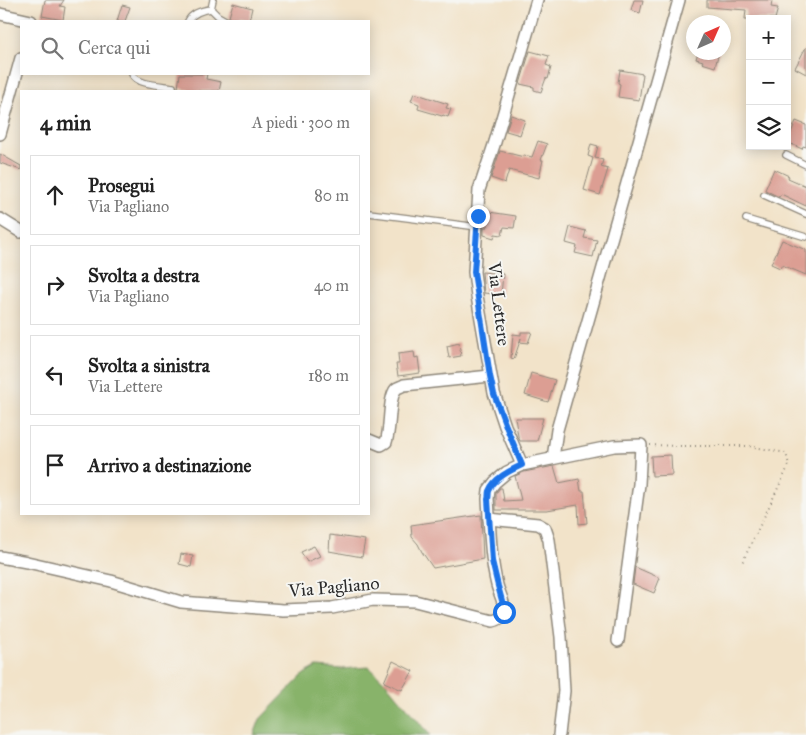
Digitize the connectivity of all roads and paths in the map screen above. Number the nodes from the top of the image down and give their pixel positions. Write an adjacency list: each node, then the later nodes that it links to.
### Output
1 (213, 0): 4 (lane)
2 (536, 0): 20 (street, Via Lettere)
3 (679, 0): 26 (street)
4 (212, 9): 7 (lane); 8 (lane)
5 (0, 14): 6 (street)
6 (27, 20)
7 (189, 20)
8 (226, 20)
9 (20, 62): 12 (street)
10 (132, 75): 11 (lane)
11 (173, 88)
12 (0, 134)
13 (786, 155): 14 (lane)
14 (806, 165)
15 (764, 195): 17 (lane)
16 (370, 213): 20 (lane)
17 (806, 214)
18 (0, 219): 21 (street)
19 (746, 219): 22 (lane)
20 (478, 227): 23 (street, Via Lettere)
21 (20, 231)
22 (806, 237)
23 (490, 376): 24 (street); 27 (street, Via Lettere)
24 (370, 440)
25 (641, 445): 26 (street); 30 (path); 31 (street)
26 (553, 458): 27 (street)
27 (522, 465): 28 (street, Via Pagliano)
28 (489, 519): 29 (street, Via Pagliano); 32 (street)
29 (0, 557)
30 (741, 565)
31 (618, 641)
32 (559, 735)

